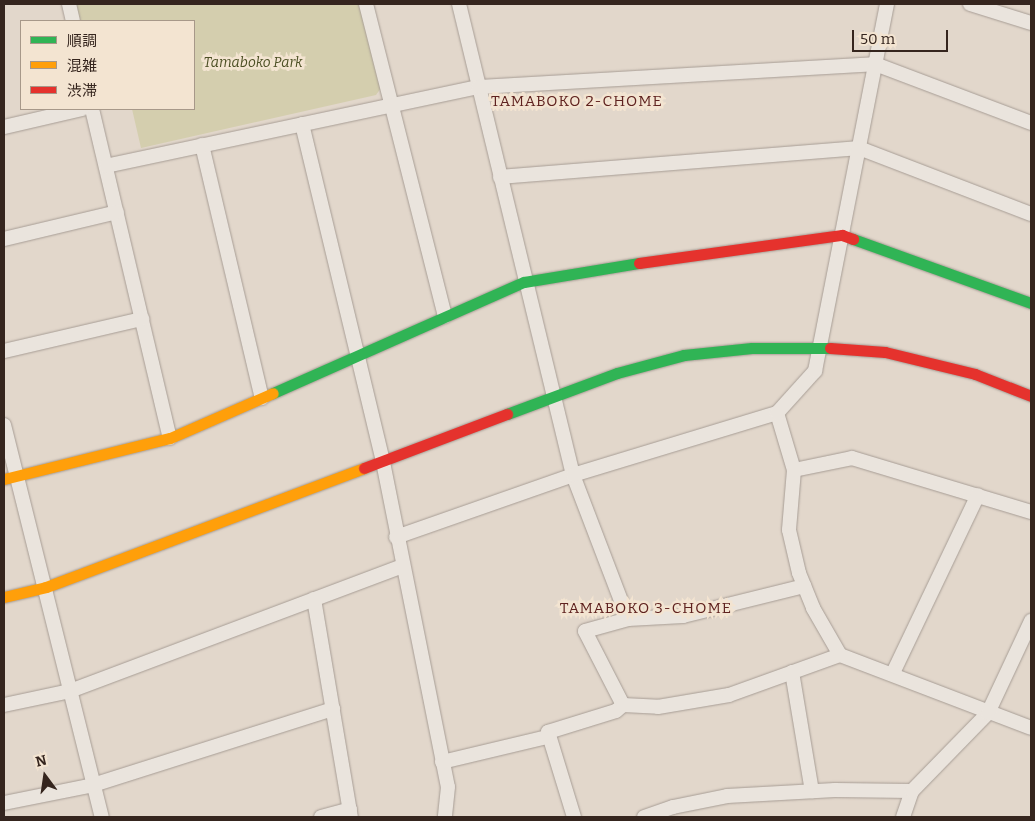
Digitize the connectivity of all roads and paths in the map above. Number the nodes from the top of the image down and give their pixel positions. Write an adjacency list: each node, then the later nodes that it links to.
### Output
1 (69, 4): 6 (street)
2 (366, 4): 10 (street)
3 (459, 4): 9 (street)
4 (887, 4): 8 (street)
5 (970, 4): 7 (street)
6 (73, 20)
7 (1031, 23)
8 (875, 64): 9 (street); 13 (street); 17 (street)
9 (478, 87): 10 (street); 19 (street)
10 (392, 105): 14 (street); 26 (street)
11 (78, 110): 15 (street)
12 (92, 110): 18 (street)
13 (1031, 123)
14 (302, 124): 16 (street); 30 (street)
15 (4, 127)
16 (202, 145): 18 (street); 33 (street)
17 (859, 148): 19 (street); 21 (street); 22 (street)
18 (106, 166): 20 (street)
19 (500, 177): 24 (street)
20 (117, 212): 23 (street); 27 (street)
21 (1031, 214)
22 (842, 235): 24 (street); 25 (street); 28 (street)
23 (4, 239)
24 (524, 282): 26 (street); 31 (street)
25 (1031, 303)
26 (445, 316): 30 (street)
27 (142, 318): 29 (street); 36 (street)
28 (821, 347): 31 (street); 32 (street); 34 (street)
29 (4, 351)
30 (356, 355): 33 (street); 37 (street)
31 (553, 396): 37 (street); 39 (street)
32 (1031, 396)
33 (262, 398): 36 (street)
34 (777, 413): 38 (street); 39 (street)
35 (4, 425): 40 (street)
36 (170, 438): 40 (street)
37 (383, 462): 43 (street); 46 (street)
38 (794, 470): 41 (street); 45 (street)
39 (573, 475): 43 (street); 49 (street)
40 (10, 477): 46 (street)
41 (978, 495): 42 (street); 53 (street)
42 (1031, 512)
43 (396, 537): 44 (street)
44 (402, 566): 48 (street); 61 (street)
45 (804, 586): 49 (street); 51 (street)
46 (46, 587): 47 (street); 54 (street)
47 (4, 597)
48 (314, 599): 54 (street); 57 (street)
49 (628, 619): 56 (street)
50 (1031, 621): 58 (street)
51 (840, 655): 52 (street); 53 (street)
52 (792, 672): 56 (street); 63 (street)
53 (893, 673): 58 (street)
54 (70, 691): 55 (street); 62 (street)
55 (4, 705)
56 (623, 705): 60 (street)
57 (333, 709): 62 (street); 66 (street)
58 (988, 713): 59 (street); 64 (street)
59 (1031, 728)
60 (548, 738): 61 (street); 70 (street)
61 (442, 762): 69 (street)
62 (93, 786): 65 (street); 67 (street)
63 (812, 791): 64 (street); 71 (street)
64 (912, 791): 72 (street)
65 (4, 803)
66 (351, 813): 68 (street)
67 (102, 817)
68 (321, 817)
69 (445, 817)
70 (574, 817)
71 (644, 817)
72 (903, 817)

